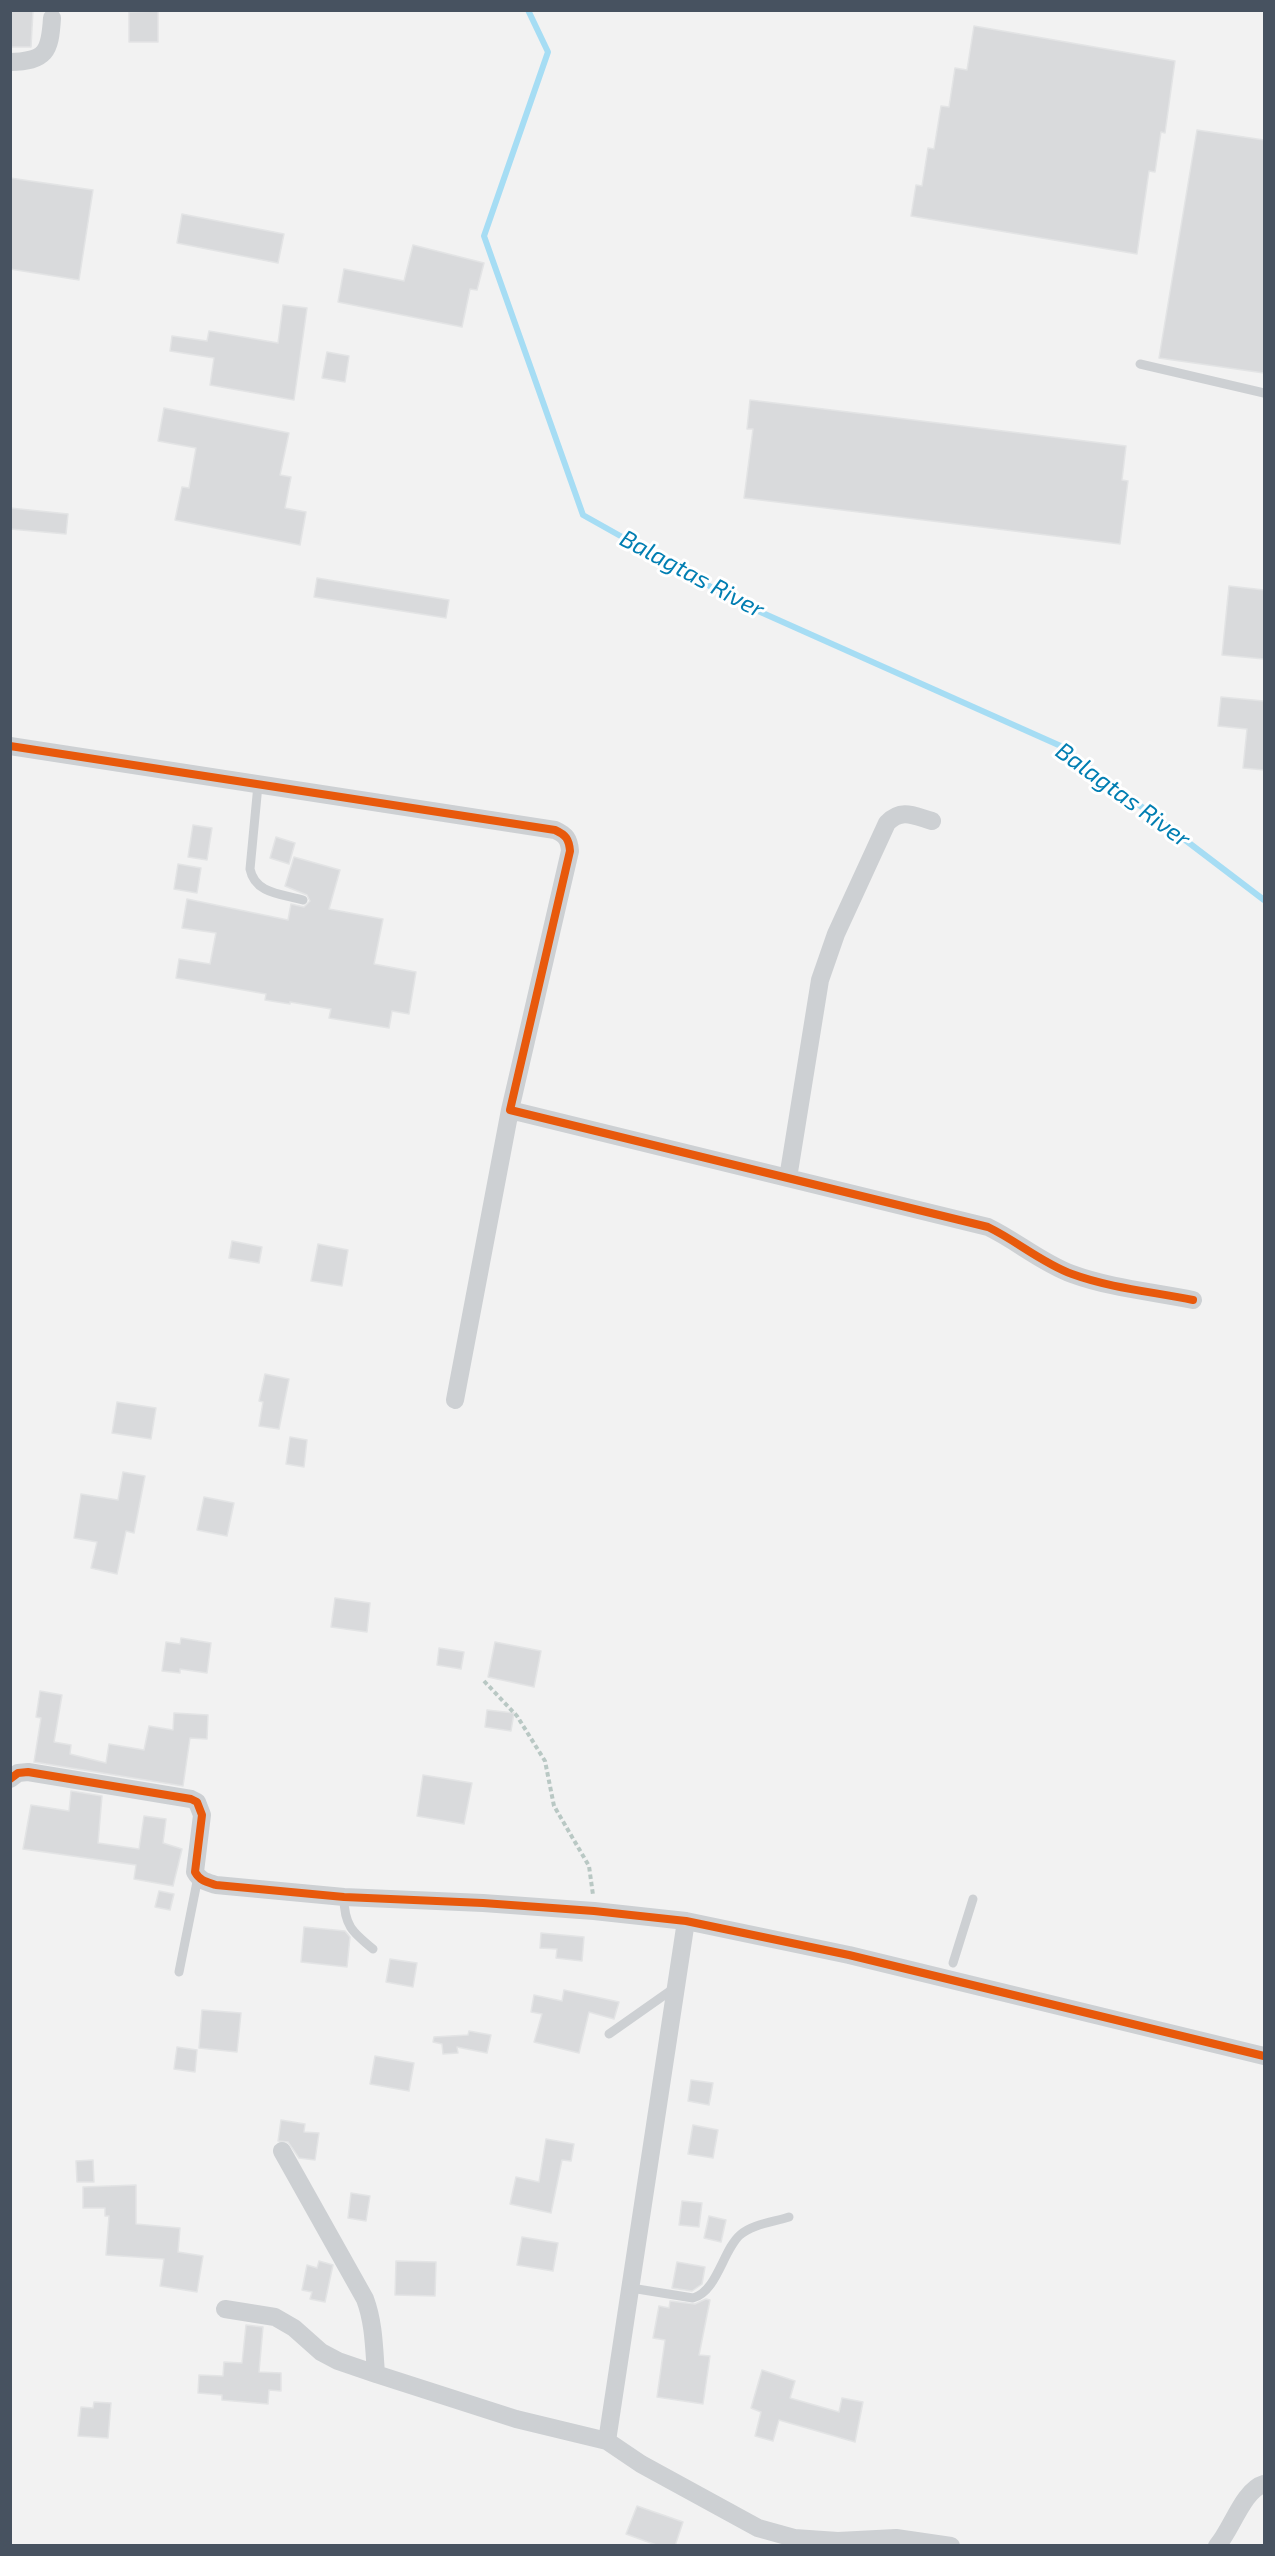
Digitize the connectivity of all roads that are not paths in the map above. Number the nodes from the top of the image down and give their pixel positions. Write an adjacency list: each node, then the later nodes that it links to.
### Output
1 (52, 18): 2 (street)
2 (10, 62)
3 (1140, 364): 4 (lane)
4 (1264, 393)
5 (10, 746): 6 (street)
6 (258, 785): 8 (lane); 9 (street)
7 (932, 821): 10 (street)
8 (303, 900)
9 (510, 1110): 10 (street); 12 (street)
10 (788, 1178): 11 (street)
11 (1193, 1300)
12 (455, 1400)
13 (10, 1779): 14 (street)
14 (198, 1877): 15 (street); 19 (lane)
15 (344, 1897): 17 (street); 18 (lane)
16 (973, 1899): 20 (lane)
17 (686, 1921): 20 (street); 21 (street)
18 (373, 1949)
19 (179, 1972)
20 (951, 1972): 23 (street)
21 (677, 1985): 22 (lane); 26 (street)
22 (609, 2034)
23 (1264, 2056)
24 (282, 2151): 28 (street)
25 (789, 2217): 26 (lane)
26 (631, 2288): 29 (street)
27 (225, 2309): 28 (street)
28 (376, 2374): 29 (street)
29 (608, 2441): 31 (street)
30 (1264, 2484): 32 (street)
31 (951, 2546)
32 (1217, 2546)

